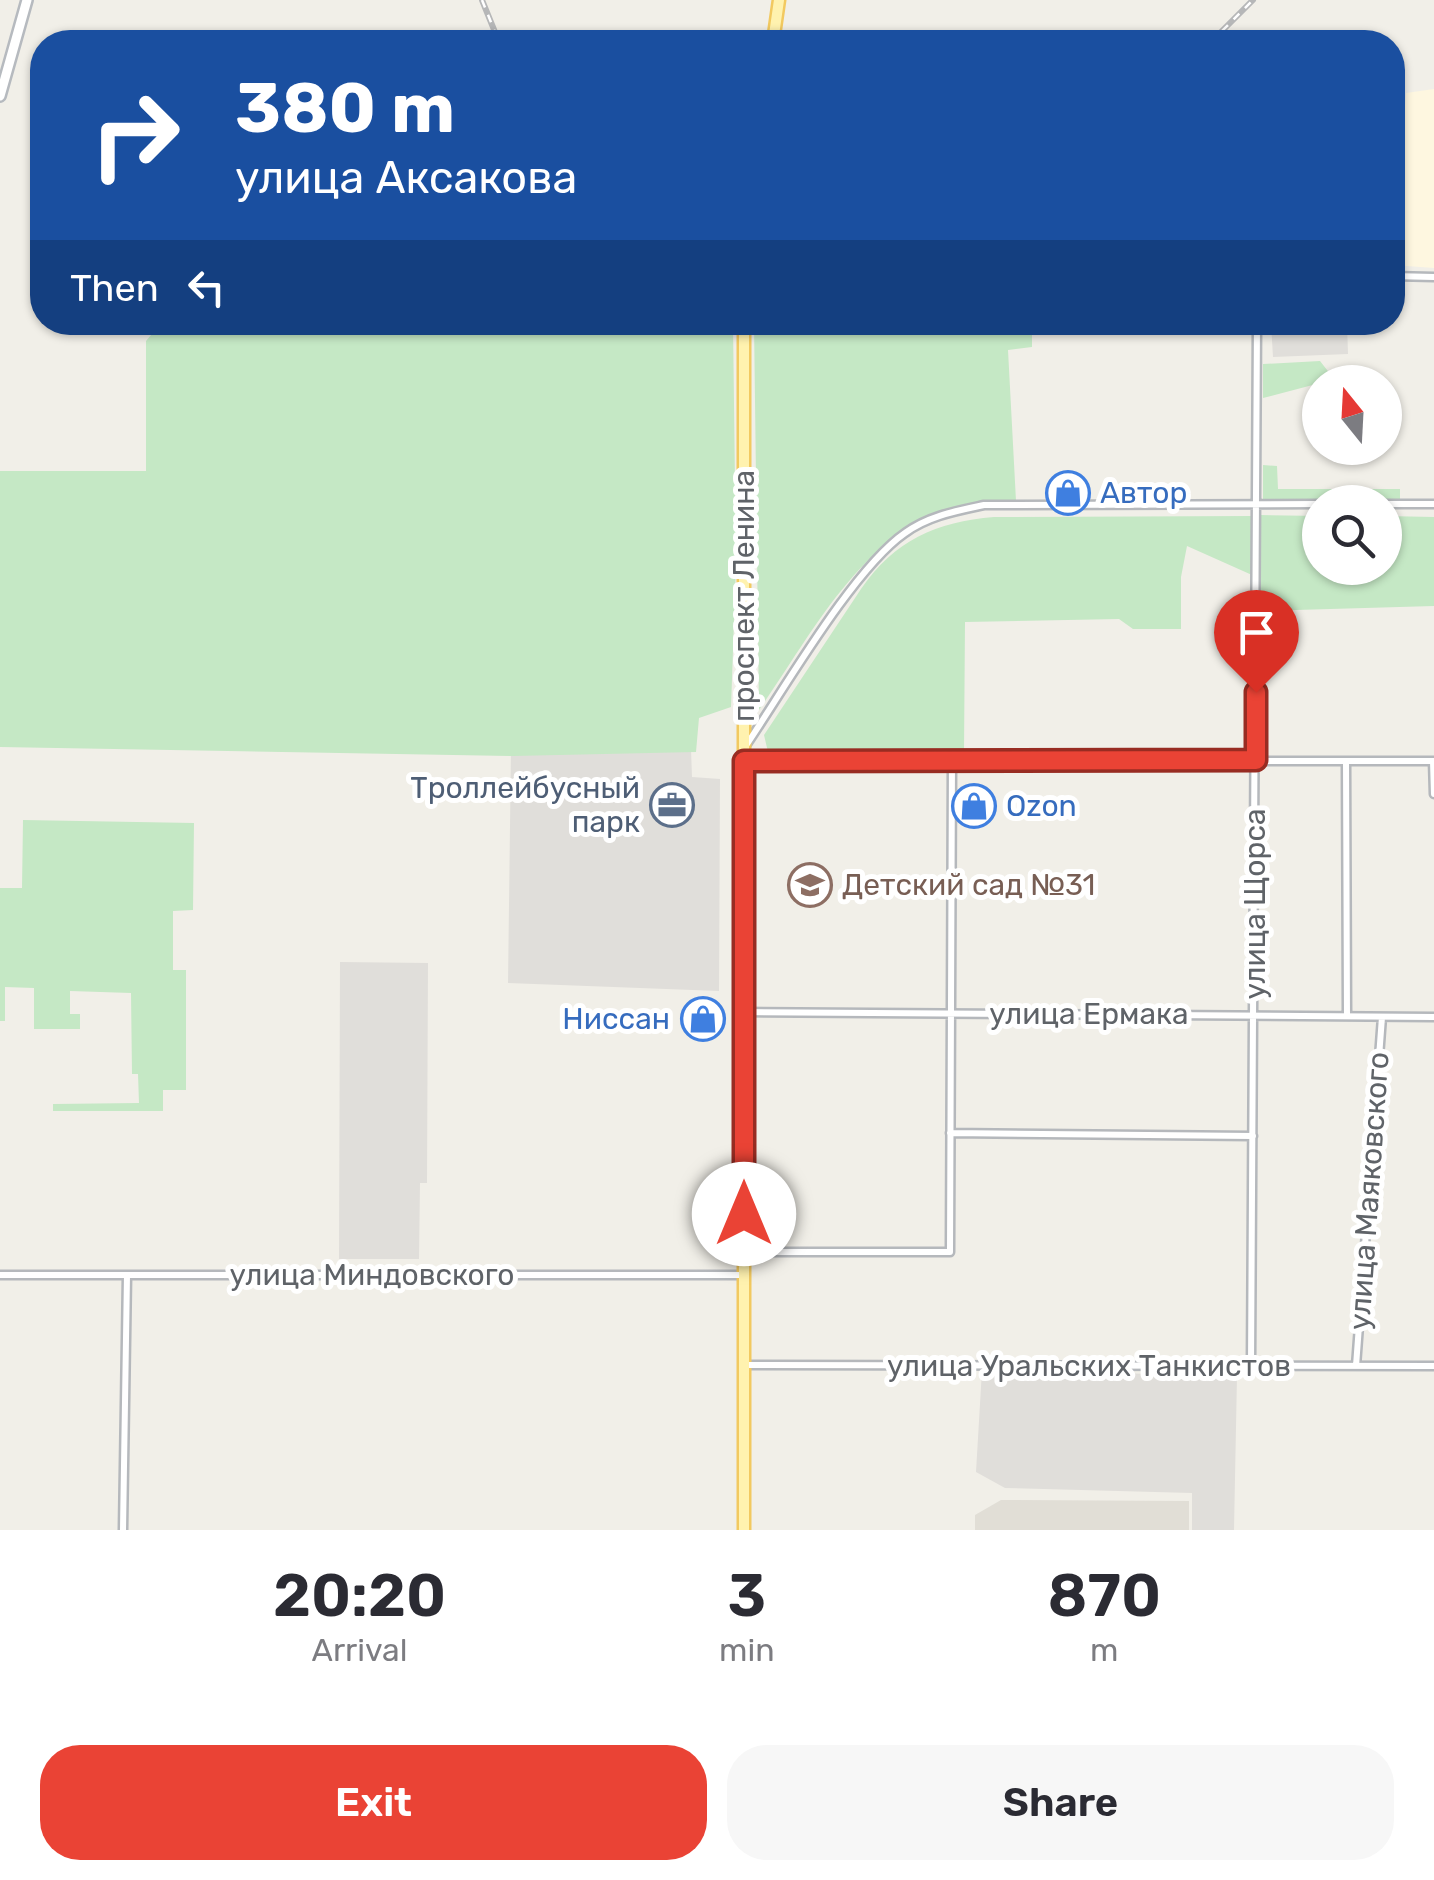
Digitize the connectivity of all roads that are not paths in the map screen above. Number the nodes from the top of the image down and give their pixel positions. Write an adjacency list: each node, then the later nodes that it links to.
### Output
1 (28, 0): 4 (street)
2 (778, 0): 3 (main road)
3 (774, 30)
4 (0, 96)
5 (1405, 276): 6 (street)
6 (1434, 277)
7 (744, 335): 13 (main road, проспект Ленина)
8 (1257, 335): 9 (street, улица Щорса)
9 (1256, 504): 10 (street); 13 (street); 15 (street, улица Щорса)
10 (1302, 504)
11 (1402, 504): 12 (street)
12 (1434, 504)
13 (744, 748): 16 (main road, проспект Ленина)
14 (952, 760): 15 (street); 16 (street); 21 (street)
15 (1256, 760): 17 (street); 22 (street, улица Щорса)
16 (744, 761): 20 (main road, проспект Ленина)
17 (1346, 761): 18 (street); 23 (street, улица Маяковского)
18 (1434, 761): 19 (street)
19 (1434, 794)
20 (744, 1012): 21 (street, улица Ермака); 28 (main road, проспект Ленина)
21 (951, 1014): 22 (street, улица Ермака); 26 (street)
22 (1254, 1015): 23 (street, улица Ермака); 27 (street, улица Щорса)
23 (1346, 1016): 24 (street, улица Ермака)
24 (1382, 1016): 25 (street, улица Ермака); 34 (street, улица Маяковского)
25 (1434, 1017)
26 (950, 1133): 27 (street); 28 (street)
27 (1253, 1136): 33 (street, улица Щорса)
28 (744, 1252): 31 (main road, проспект Ленина)
29 (0, 1275): 30 (street, улица Миндовского)
30 (127, 1275): 31 (street, улица Миндовского); 36 (street)
31 (744, 1275): 32 (main road, проспект Ленина)
32 (744, 1366): 33 (street, улица Уральских Танкистов); 37 (main road, проспект Ленина)
33 (1251, 1366): 34 (street, улица Уральских Танкистов)
34 (1356, 1366): 35 (street, улица Уральских Танкистов)
35 (1434, 1366)
36 (123, 1530)
37 (744, 1530)

